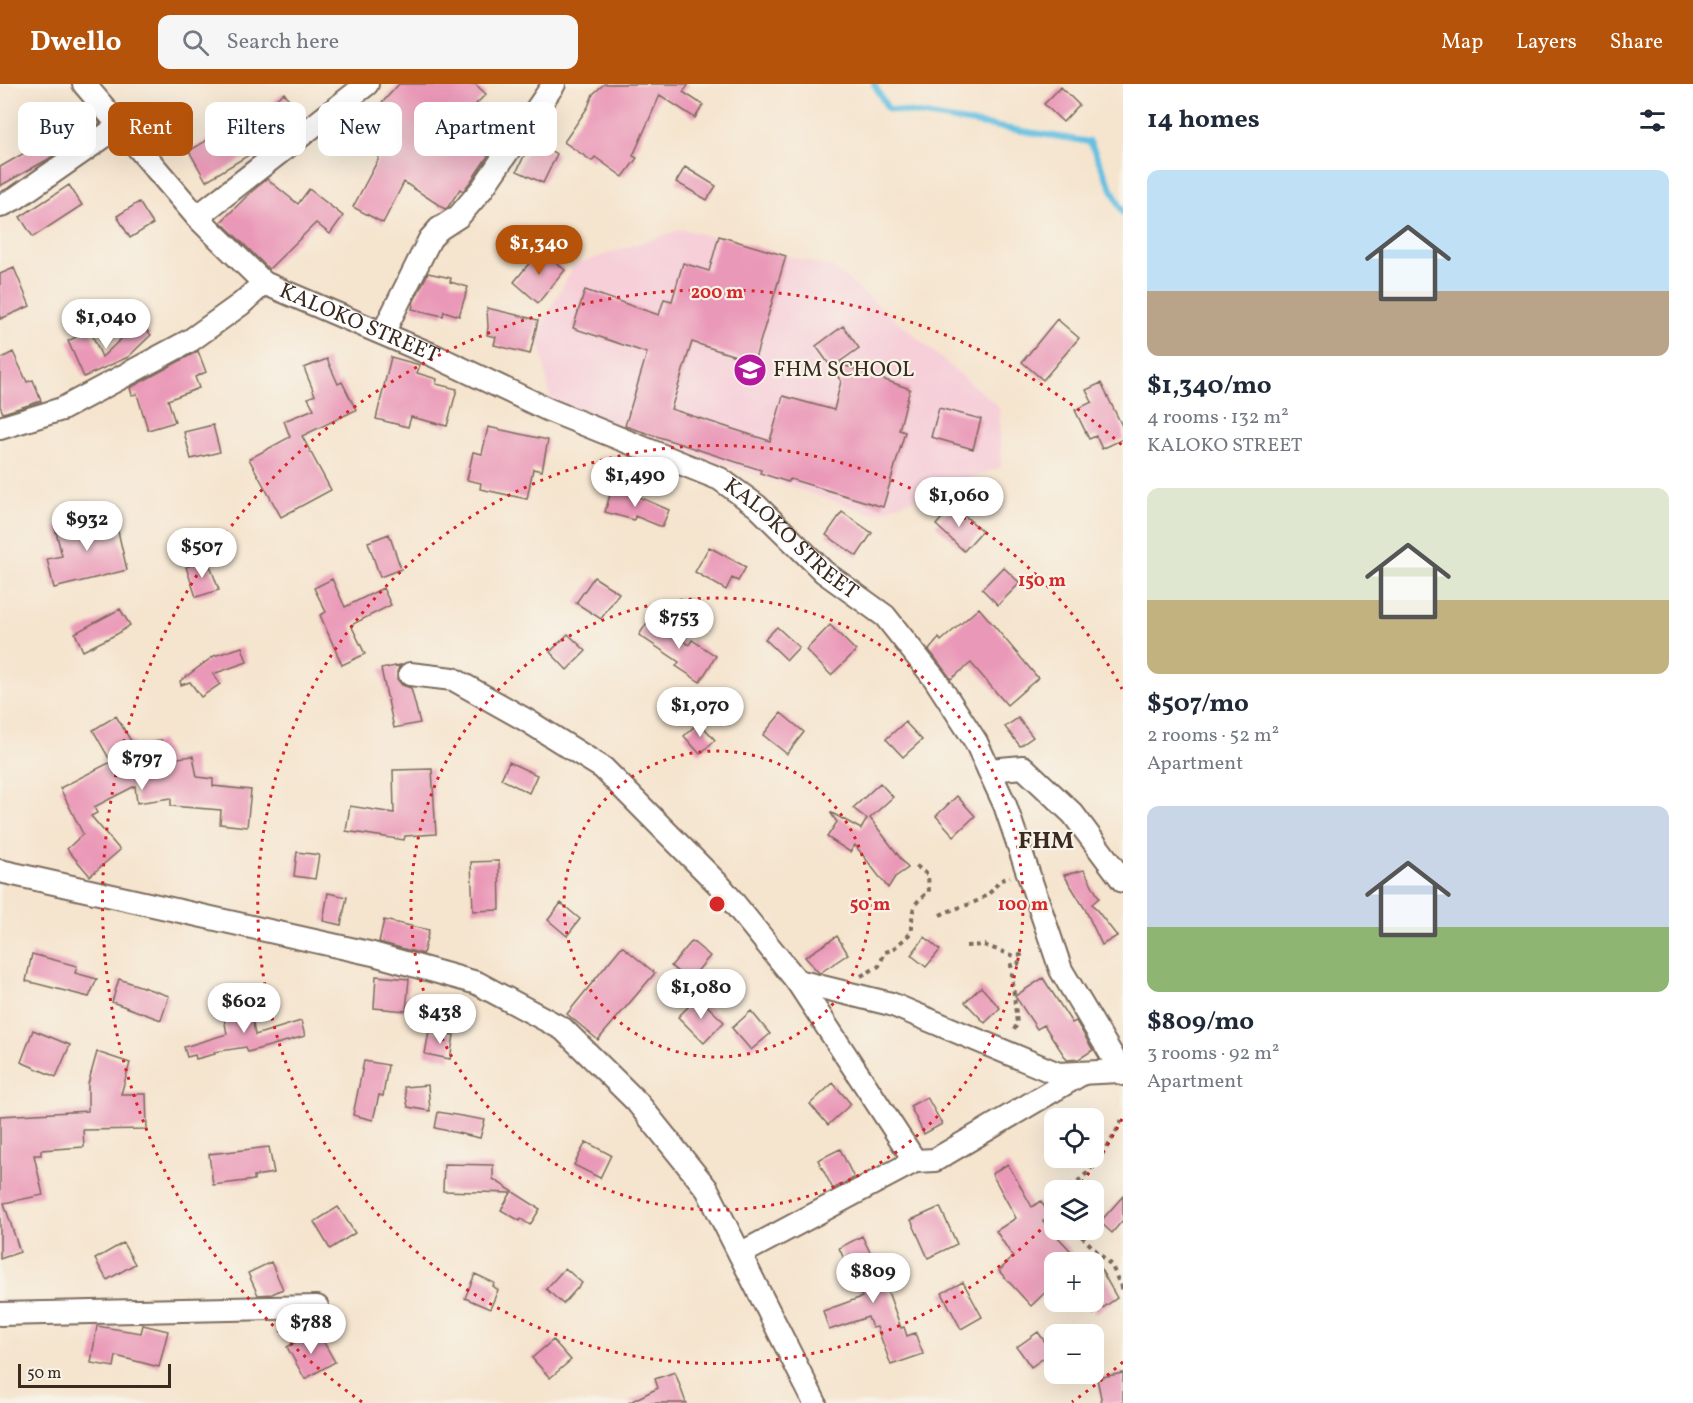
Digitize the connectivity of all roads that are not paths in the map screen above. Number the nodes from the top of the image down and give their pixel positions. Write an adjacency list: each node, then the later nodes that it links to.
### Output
1 (84, 84): 4 (street, KALOKO STREET)
2 (367, 84): 8 (street)
3 (554, 84): 10 (street)
4 (108, 113)
5 (108, 134): 7 (street)
6 (145, 156): 8 (street, KALOKO STREET)
7 (0, 206)
8 (197, 217): 9 (street, KALOKO STREET)
9 (264, 283): 10 (street, KALOKO STREET); 11 (street)
10 (383, 333): 13 (street, KALOKO STREET)
11 (0, 428)
12 (410, 674): 16 (street)
13 (989, 770): 15 (street); 18 (street, KALOKO STREET)
14 (0, 871): 20 (street)
15 (1123, 881)
16 (797, 981): 17 (street); 19 (street)
17 (1083, 1073): 18 (street); 19 (street)
18 (1121, 1073)
19 (915, 1161): 20 (street)
20 (740, 1254): 23 (street)
21 (317, 1307): 22 (street)
22 (0, 1314)
23 (815, 1403)

